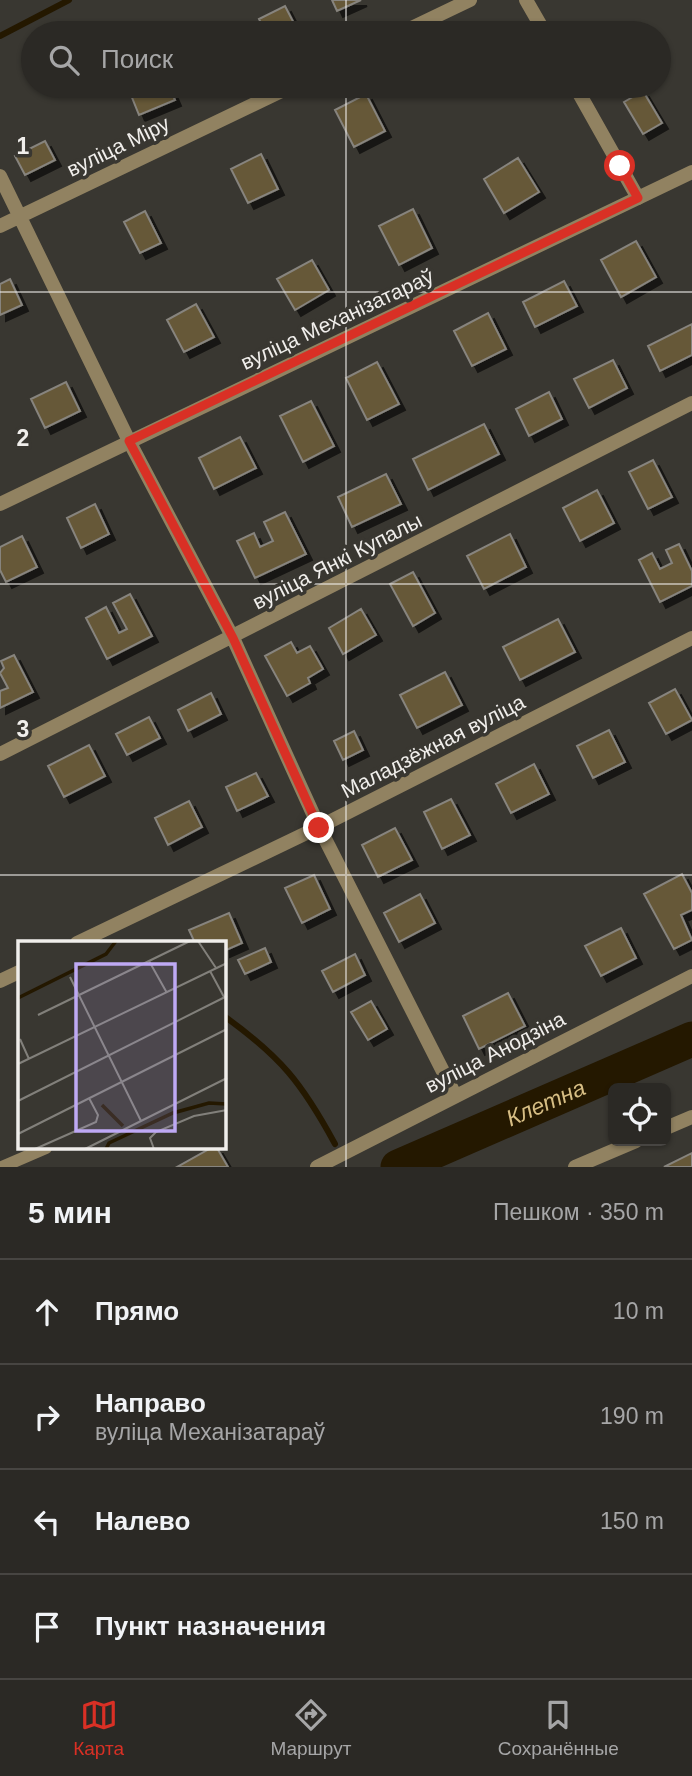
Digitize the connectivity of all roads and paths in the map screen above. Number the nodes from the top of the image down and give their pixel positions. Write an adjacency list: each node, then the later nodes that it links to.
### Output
1 (470, 0): 3 (street)
2 (526, 0): 4 (street)
3 (426, 21)
4 (538, 21)
5 (267, 98): 10 (street, вуліца Міру)
6 (582, 98): 9 (street)
7 (692, 172): 9 (street, вуліца Механізатараў)
8 (0, 176): 10 (street)
9 (638, 198): 13 (street, вуліца Механізатараў)
10 (20, 216): 11 (street, вуліца Міру); 13 (street)
11 (0, 226)
12 (692, 404): 15 (street, вуліца Янкі Купалы)
13 (129, 441): 14 (street, вуліца Механізатараў); 15 (street)
14 (0, 504)
15 (233, 638): 17 (street, вуліца Янкі Купалы); 18 (street)
16 (692, 638): 18 (street, Маладзёжная вуліца)
17 (0, 754)
18 (319, 828): 19 (street, Маладзёжная вуліца); 23 (street)
19 (93, 939)
20 (18, 972): 22 (street)
21 (692, 976): 23 (street, вуліца Анодзіна)
22 (0, 981)
23 (455, 1095): 29 (street, вуліца Анодзіна)
24 (692, 1117): 25 (street)
25 (671, 1126)
26 (624, 1146): 30 (street)
27 (41, 1150): 28 (lane)
28 (2, 1167)
29 (317, 1167)
30 (575, 1167)

